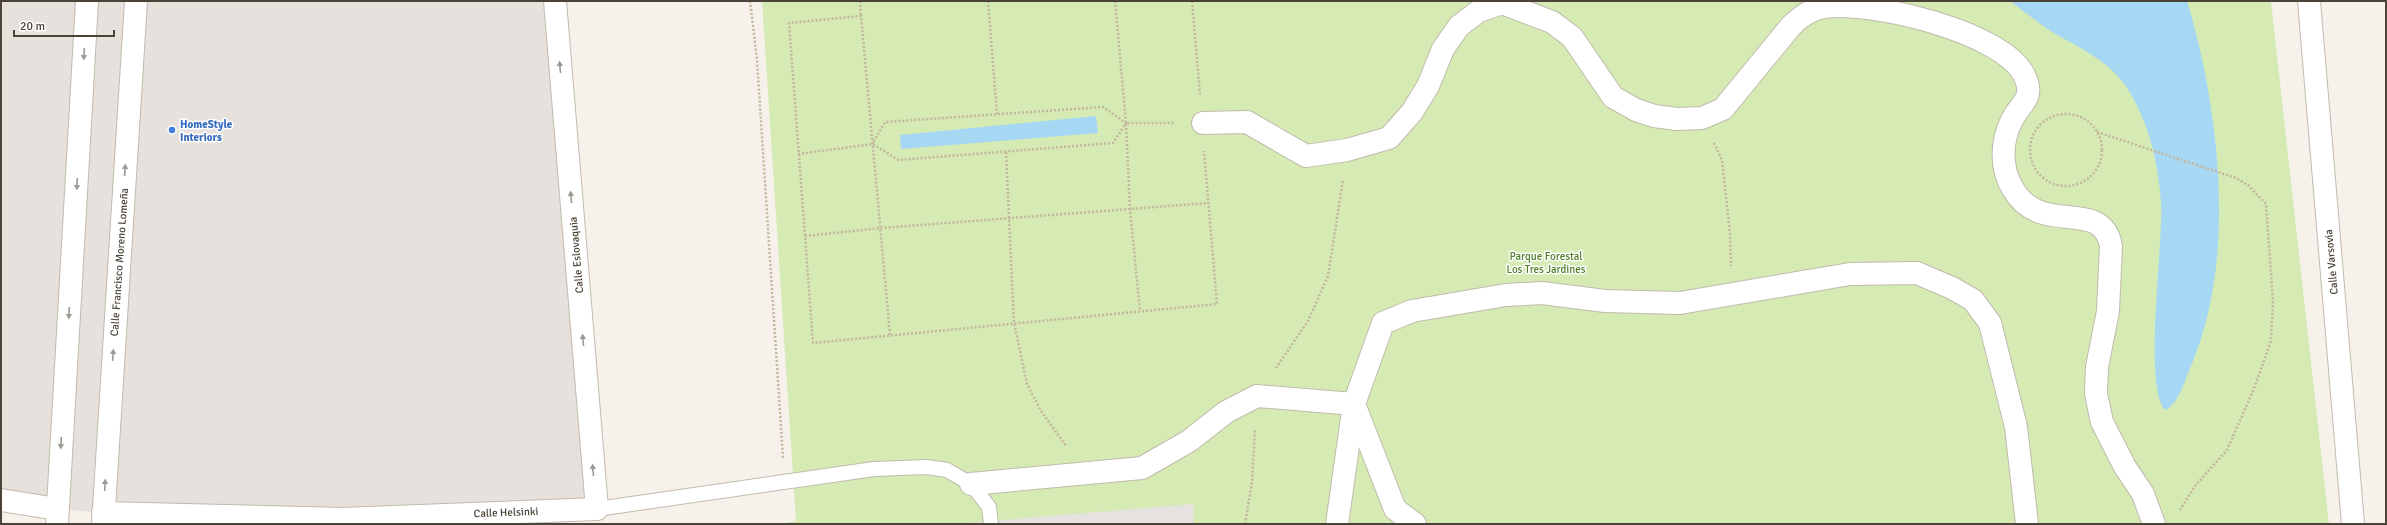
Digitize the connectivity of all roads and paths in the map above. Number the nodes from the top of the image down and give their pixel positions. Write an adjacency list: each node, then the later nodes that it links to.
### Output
1 (87, 1): 38 (street, one-way to 38)
2 (136, 1): 39 (street, Calle Francisco Moreno Lomeña, one-way to 2)
3 (555, 1): 36 (street, Calle Eslovaquia, one-way to 3)
4 (750, 1): 33 (path)
5 (860, 1): 11 (path)
6 (988, 1): 12 (path)
7 (1115, 1): 15 (path)
8 (1192, 1): 14 (path)
9 (2309, 1): 48 (street, Calle Varsovia)
10 (1479, 6): 13 (street); 18 (street)
11 (861, 16): 17 (path); 20 (path)
12 (997, 114): 15 (path); 17 (path)
13 (1702, 118): 26 (path); 47 (street)
14 (1203, 122): 15 (path); 18 (street); 21 (path)
15 (1126, 123): 19 (path); 22 (path)
16 (2097, 132): 16 (path); 37 (path)
17 (873, 144): 19 (path); 20 (path); 24 (path)
18 (1347, 150): 30 (path)
19 (1006, 152): 23 (path)
20 (798, 154): 25 (path)
21 (1208, 203): 22 (path); 27 (path)
22 (1130, 209): 23 (path); 27 (path)
23 (1009, 218): 24 (path); 28 (path)
24 (880, 228): 25 (path); 29 (path)
25 (805, 236): 29 (path)
26 (1732, 294): 31 (street); 46 (street)
27 (1140, 311): 28 (path)
28 (1014, 322): 29 (path); 32 (path)
29 (890, 335)
30 (1257, 396): 31 (street); 32 (street); 43 (path)
31 (1354, 404): 44 (street); 45 (street)
32 (1086, 472): 34 (street)
33 (785, 481): 34 (lane); 36 (lane)
34 (971, 484): 42 (lane)
35 (1, 500): 38 (street)
36 (597, 509): 41 (street, Calle Helsinki)
37 (2176, 515)
38 (57, 517)
39 (103, 519): 40 (street, Calle Helsinki)
40 (242, 520): 41 (street, Calle Helsinki)
41 (421, 520)
42 (990, 524)
43 (1245, 524)
44 (1337, 524)
45 (1415, 524)
46 (2027, 524)
47 (2154, 524)
48 (2353, 524)

